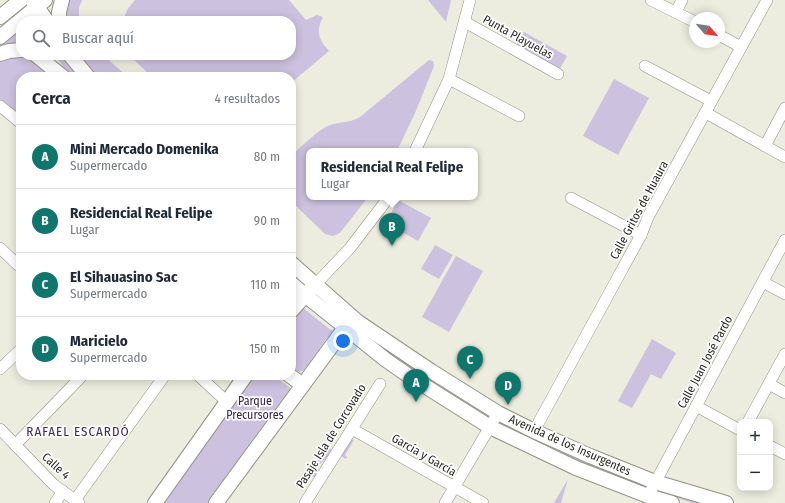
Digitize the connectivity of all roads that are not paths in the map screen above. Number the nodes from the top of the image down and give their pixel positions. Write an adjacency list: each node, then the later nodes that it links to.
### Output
1 (62, 0): 12 (main road)
2 (470, 0): 15 (street)
3 (651, 0): 8 (street)
4 (682, 0): 8 (street)
5 (767, 0): 19 (street, Calle Gritos de Huaura)
6 (15, 2): 9 (main road); 13 (main road)
7 (38, 2): 10 (main road); 11 (main road)
8 (676, 12): 14 (street)
9 (22, 16)
10 (27, 16)
11 (45, 16)
12 (59, 16)
13 (0, 17)
14 (689, 19)
15 (465, 22): 29 (street, Punta Playuelas); 30 (street)
16 (16, 26): 17 (main road)
17 (0, 37)
18 (725, 39): 19 (street)
19 (741, 47): 31 (street, Calle Gritos de Huaura)
20 (16, 50): 21 (main road)
21 (0, 54)
22 (42, 60): 26 (main road)
23 (52, 60): 27 (main road)
24 (74, 60): 28 (main road)
25 (645, 66): 31 (street)
26 (57, 72)
27 (60, 72)
28 (84, 72)
29 (558, 74)
30 (449, 79): 35 (street); 38 (street)
31 (711, 102): 34 (street, Calle Gritos de Huaura)
32 (0, 106): 36 (street)
33 (785, 108): 37 (street)
34 (706, 113): 37 (street); 42 (street, Calle Gritos de Huaura)
35 (518, 116)
36 (16, 119)
37 (765, 146): 39 (street)
38 (416, 148)
39 (785, 157)
40 (571, 198): 42 (street)
41 (387, 200): 48 (street)
42 (641, 235): 74 (street, Calle Gritos de Huaura)
43 (785, 240): 47 (street, Calle Juan José Pardo)
44 (0, 248): 45 (street)
45 (16, 263)
46 (296, 268): 48 (main road, Avenida de los Insurgentes)
47 (762, 282): 50 (street); 67 (street, Calle Juan José Pardo)
48 (315, 285): 51 (main road); 53 (main road, Avenida de los Insurgentes)
49 (296, 287): 51 (main road, Avenida de los Insurgentes)
50 (785, 294)
51 (305, 295): 52 (main road); 53 (main road, Avenida de los Insurgentes)
52 (296, 305)
53 (349, 322): 64 (main road); 68 (main road, Avenida de los Insurgentes); 70 (main road, Avenida de los Insurgentes)
54 (16, 354): 56 (street)
55 (785, 354): 63 (street)
56 (0, 369)
57 (78, 380): 75 (street)
58 (162, 380): 82 (street)
59 (203, 380): 66 (street)
60 (242, 380): 66 (main road)
61 (295, 380): 64 (main road)
62 (380, 384): 73 (street, Pasaje Isla de Corcovado)
63 (769, 384): 65 (street); 69 (street)
64 (303, 386): 85 (main road)
65 (785, 393)
66 (227, 402): 84 (main road)
67 (696, 406): 72 (street); 78 (street, Calle Juan José Pardo)
68 (498, 412): 70 (street); 74 (main road, Avenida de los Insurgentes)
69 (750, 419)
70 (490, 427): 79 (street); 81 (main road, Avenida de los Insurgentes)
71 (0, 428): 75 (street, Calle 4)
72 (737, 428)
73 (352, 429): 79 (street, García y García); 86 (street, Pasaje Isla de Corcovado)
74 (534, 431): 78 (main road, Avenida de los Insurgentes)
75 (15, 444): 80 (street, Calle 4)
76 (773, 448): 77 (street)
77 (785, 454)
78 (656, 482): 81 (street, Calle Juan José Pardo); 90 (main road, Avenida de los Insurgentes)
79 (454, 488): 87 (street); 88 (street, García y García)
80 (63, 491): 82 (street, Calle 4); 83 (street)
81 (648, 496): 89 (main road, Avenida de los Insurgentes)
82 (77, 502)
83 (55, 503)
84 (155, 503)
85 (216, 503)
86 (305, 503)
87 (445, 503)
88 (483, 503)
89 (672, 503)
90 (726, 503)

